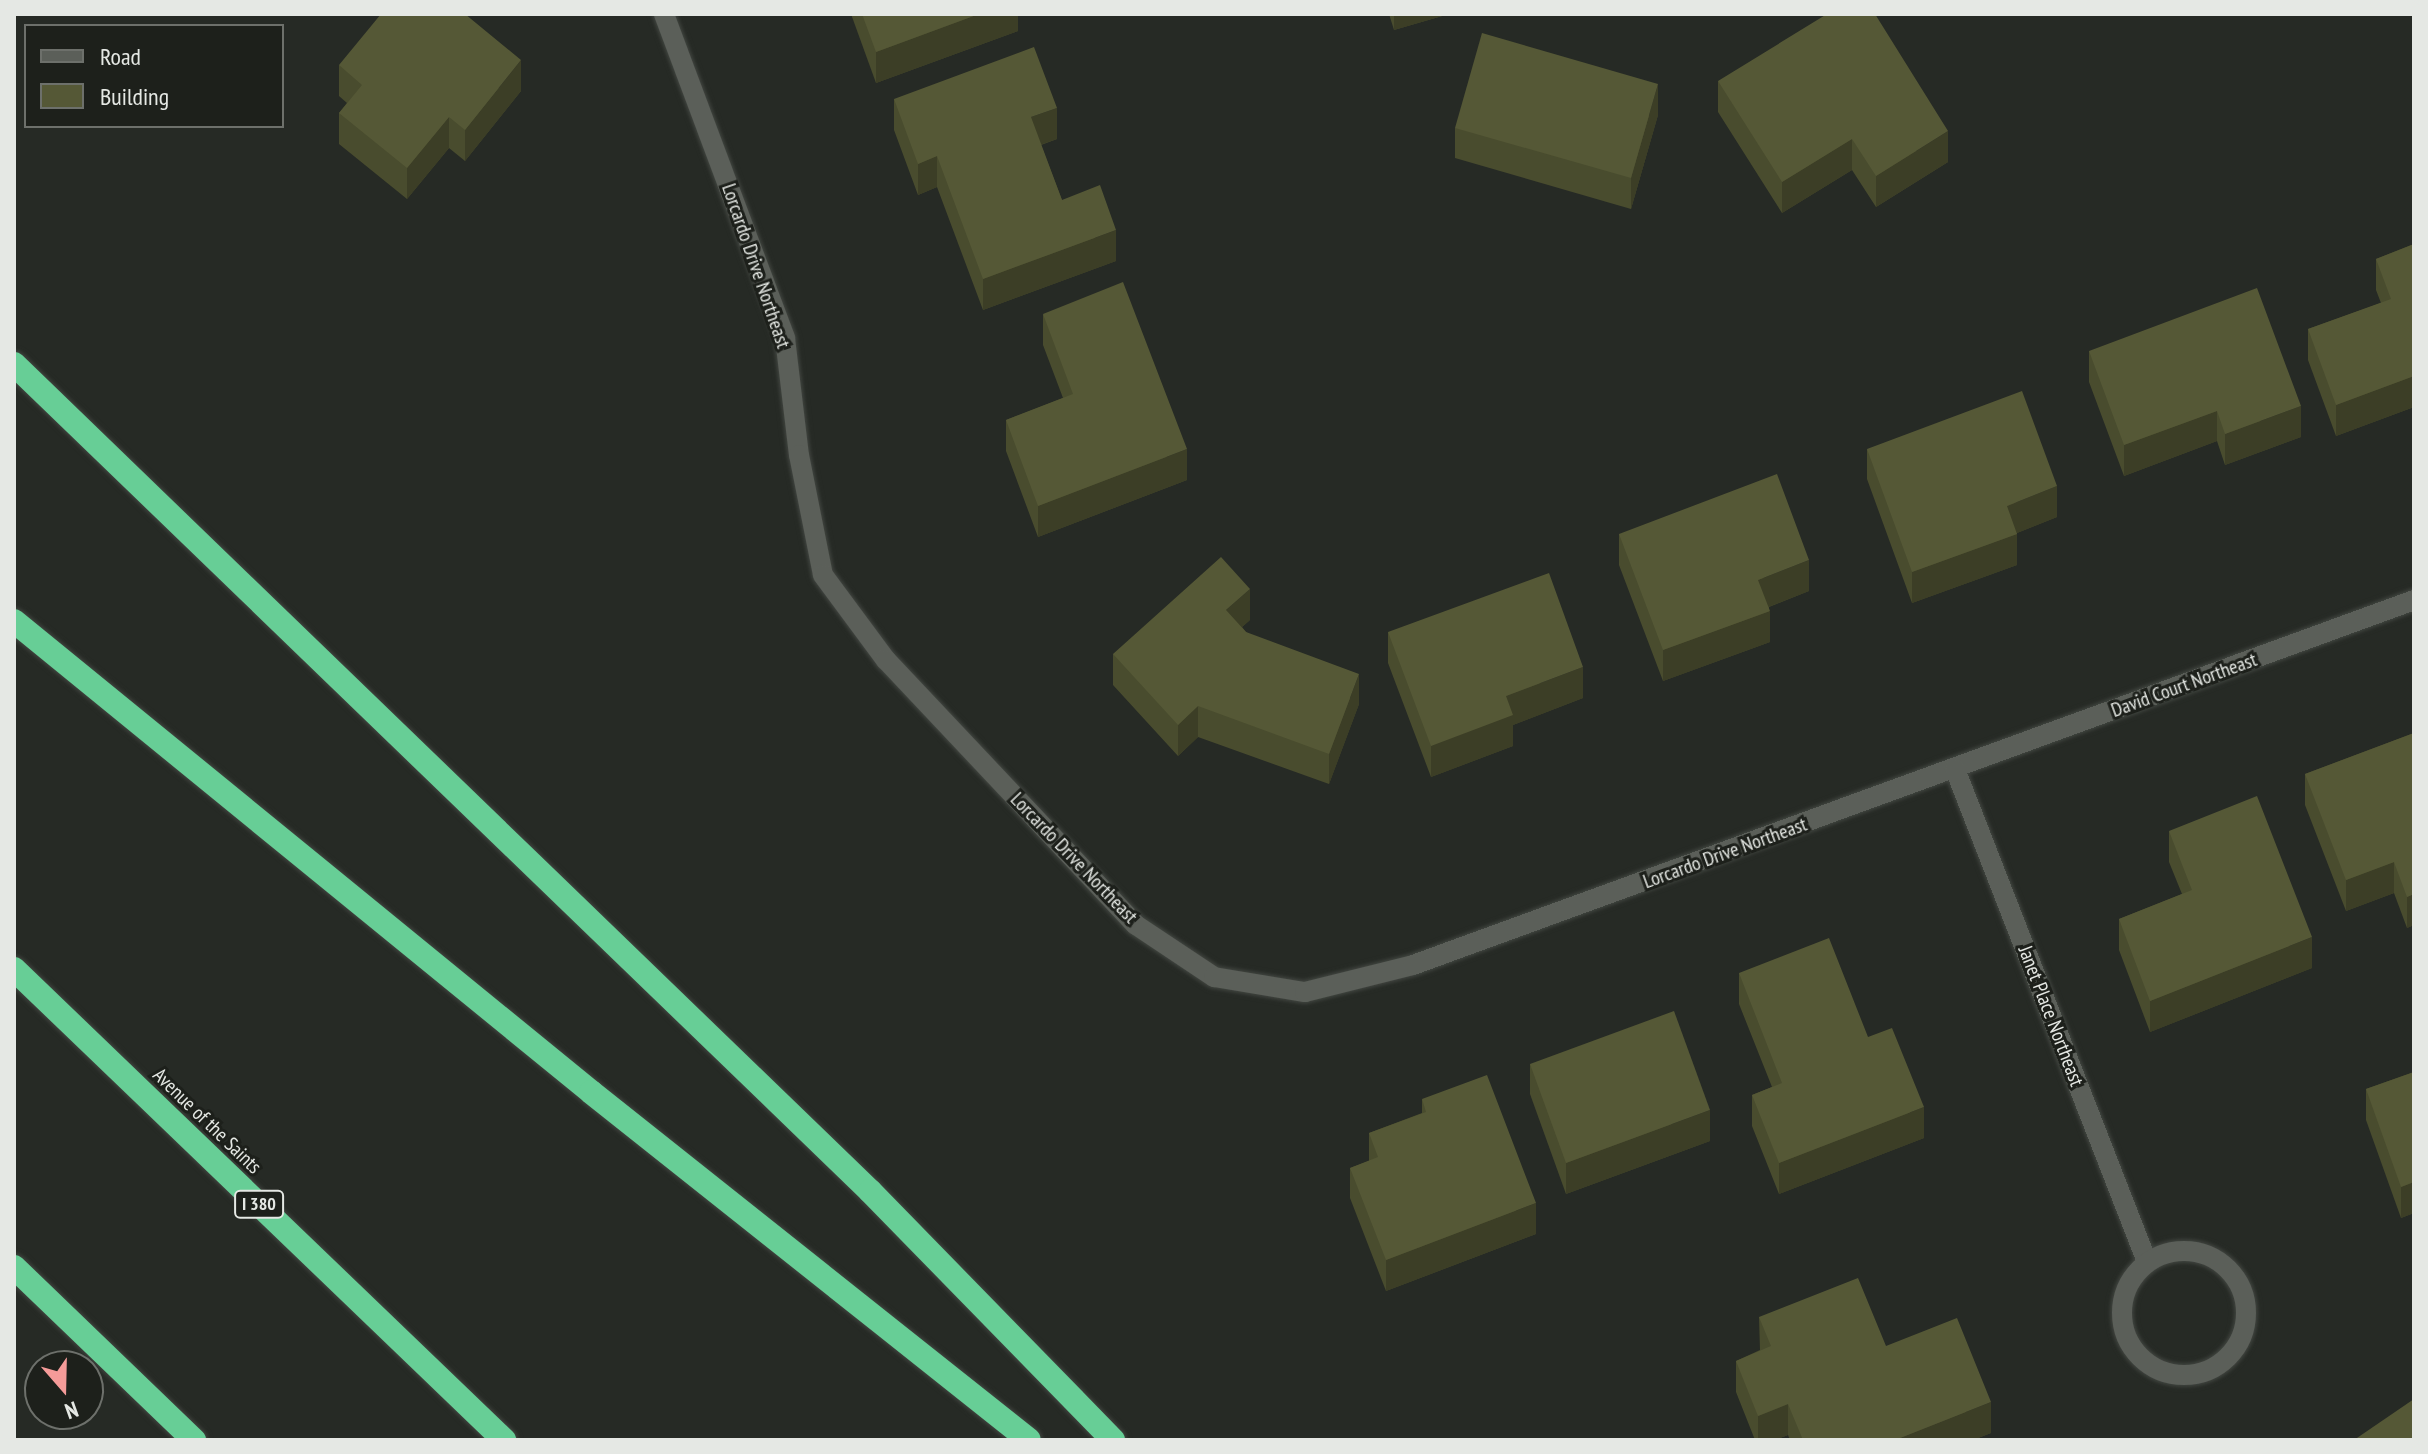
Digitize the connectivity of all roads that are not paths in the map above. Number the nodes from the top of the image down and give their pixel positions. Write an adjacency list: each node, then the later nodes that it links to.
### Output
1 (664, 14): 5 (street, Lorcardo Drive Northeast)
2 (14, 364): 12 (highway)
3 (2414, 600): 5 (street, David Court Northeast)
4 (14, 621): 11 (highway)
5 (1955, 769): 7 (street, Janet Place Northeast)
6 (14, 969): 10 (highway, Avenue of the Saints / I 380)
7 (2147, 1262): 7 (street)
8 (14, 1267): 9 (highway)
9 (194, 1440)
10 (504, 1440)
11 (1029, 1440)
12 (1113, 1440)

